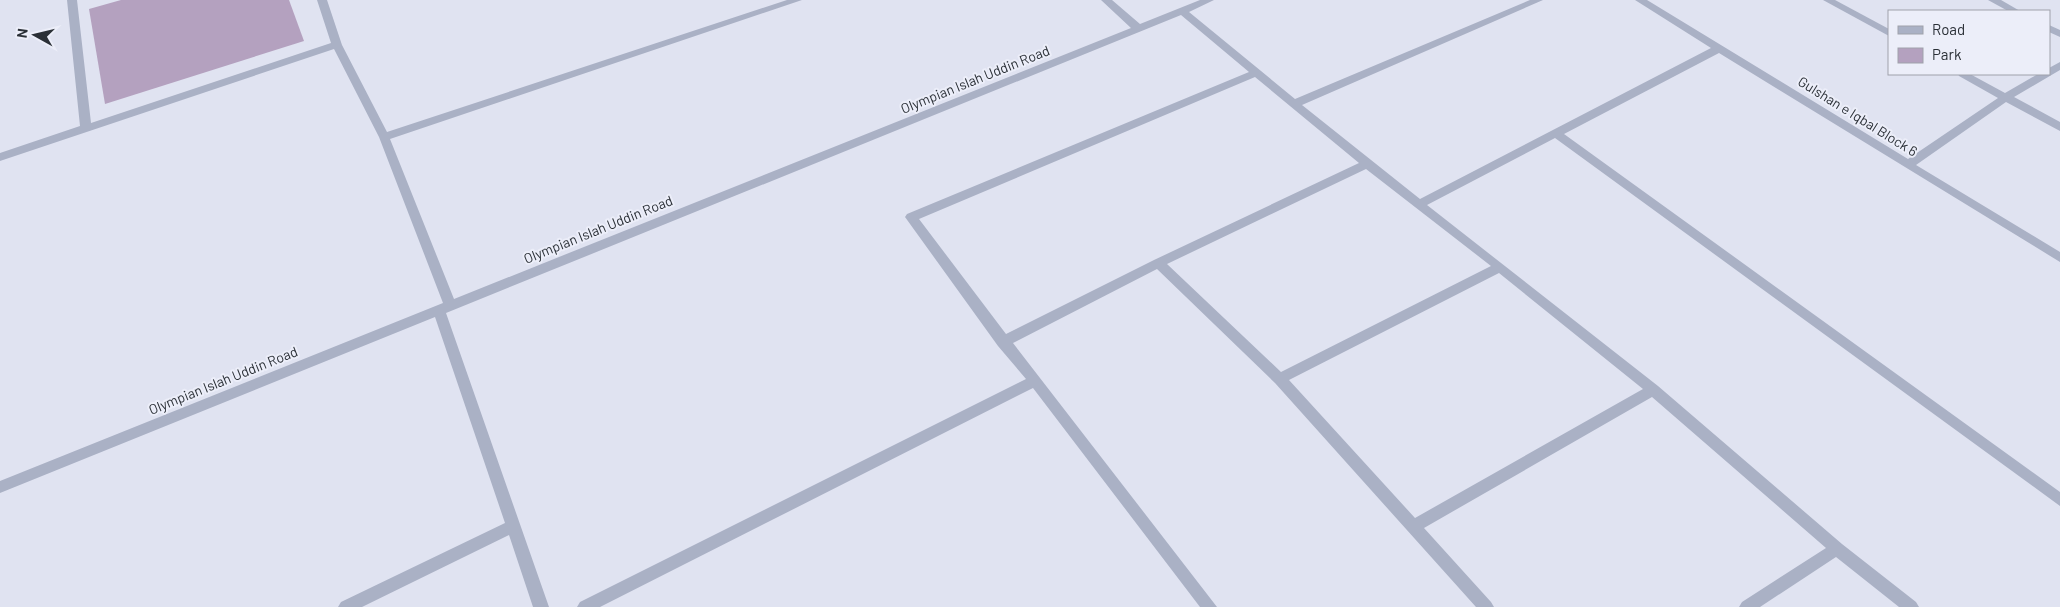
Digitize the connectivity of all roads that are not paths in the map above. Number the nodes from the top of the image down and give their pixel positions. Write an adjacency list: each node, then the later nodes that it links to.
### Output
1 (72, 0): 22 (street)
2 (322, 0): 14 (street)
3 (798, 0): 24 (street)
4 (1106, 0): 12 (street)
5 (1209, 0): 10 (street, Olympian Islah Uddin Road)
6 (1538, 0): 20 (street)
7 (1640, 0): 15 (street, Gulshan e Iqbal Block 6)
8 (1828, 0): 13 (street)
9 (1993, 0): 11 (street)
10 (1182, 10): 12 (street, Olympian Islah Uddin Road); 16 (street)
11 (2013, 10)
12 (1139, 29): 32 (street, Olympian Islah Uddin Road)
13 (1888, 32)
14 (336, 45): 22 (street); 24 (street)
15 (1720, 48): 23 (street); 27 (street, Gulshan e Iqbal Block 6)
16 (1255, 73): 20 (street); 33 (street)
17 (1965, 75): 19 (street)
18 (2043, 75): 19 (street)
19 (2006, 97): 21 (street); 27 (street)
20 (1296, 104): 26 (street)
21 (2060, 127)
22 (86, 130): 25 (street)
23 (1557, 134): 28 (street); 38 (street)
24 (384, 137): 32 (street)
25 (0, 157)
26 (1367, 164): 28 (street); 30 (street)
27 (1908, 164): 29 (street, Gulshan e Iqbal Block 6)
28 (1419, 204): 31 (street)
29 (2060, 258)
30 (1158, 262): 33 (street); 34 (street)
31 (1500, 267): 34 (street); 36 (street)
32 (444, 307): 37 (street, Olympian Islah Uddin Road); 39 (street)
33 (1003, 342): 35 (street)
34 (1280, 379): 40 (street)
35 (1035, 381): 44 (street); 45 (street)
36 (1653, 390): 40 (street); 41 (street)
37 (0, 487)
38 (2060, 500)
39 (513, 526): 42 (street); 43 (street)
40 (1413, 526): 46 (street)
41 (1838, 549): 47 (street); 48 (street)
42 (346, 607)
43 (541, 607)
44 (585, 607)
45 (1209, 607)
46 (1486, 607)
47 (1747, 607)
48 (1911, 607)

